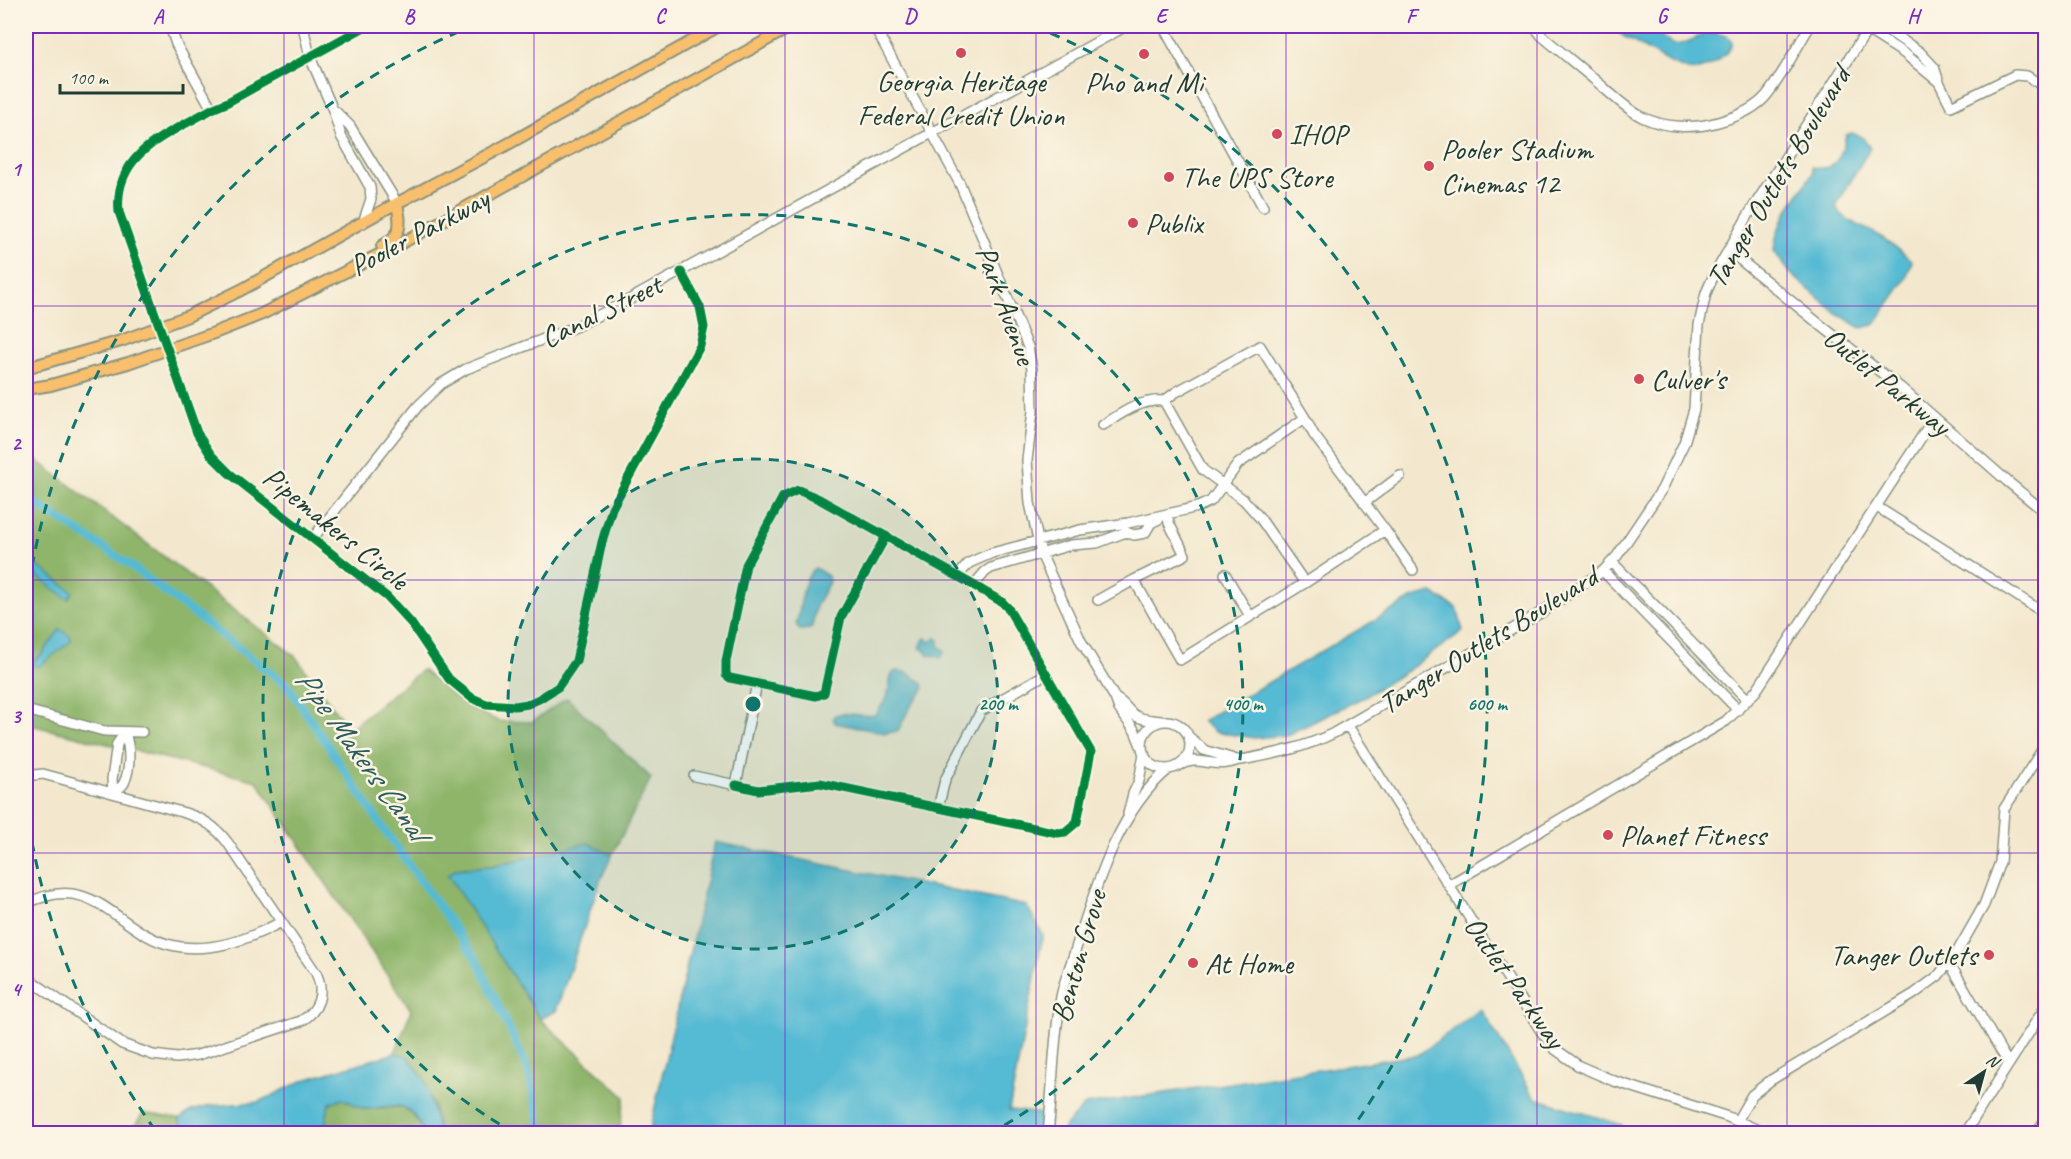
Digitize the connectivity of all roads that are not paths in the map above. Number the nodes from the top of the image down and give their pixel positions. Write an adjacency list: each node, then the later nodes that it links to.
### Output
1 (170, 26): 16 (street)
2 (303, 26): 13 (street)
3 (366, 26): 13 (street, Pipemakers Circle)
4 (720, 26): 19 (main road, Pooler Parkway)
5 (792, 26): 24 (main road, Pooler Parkway)
6 (874, 26): 18 (street, Park Avenue)
7 (1126, 26): 18 (street, Canal Street)
8 (1163, 26): 20 (street)
9 (1534, 26): 10 (street)
10 (1810, 26)
11 (1881, 26): 14 (street)
12 (1866, 27): 14 (street); 22 (street, Tanger Outlets Boulevard)
13 (310, 57): 16 (street, Pipemakers Circle); 17 (street)
14 (1939, 82): 15 (street)
15 (2046, 88)
16 (212, 109): 25 (street, Pipemakers Circle)
17 (333, 110): 19 (street); 21 (street)
18 (933, 133): 23 (street, Canal Street); 42 (street, Park Avenue)
19 (397, 203): 21 (main road, Pooler Parkway); 24 (main road)
20 (1263, 207)
21 (363, 223): 25 (main road, Pooler Parkway)
22 (1728, 250): 31 (street, Outlet Parkway); 44 (street, Tanger Outlets Boulevard)
23 (681, 272): 41 (street, Canal Street); 41 (street, Pipemakers Circle)
24 (294, 297): 26 (main road, Pooler Parkway)
25 (159, 327): 26 (street, Pipemakers Circle); 27 (main road, Pooler Parkway)
26 (167, 349): 28 (main road, Pooler Parkway); 41 (street, Pipemakers Circle)
27 (26, 368)
28 (26, 389)
29 (1164, 401): 30 (street); 32 (street); 34 (street)
30 (1305, 418): 34 (street); 35 (street)
31 (1936, 419): 36 (street); 37 (street, Outlet Parkway)
32 (1103, 425)
33 (1400, 476): 35 (street)
34 (1223, 483): 38 (street); 50 (street)
35 (1364, 503): 39 (street)
36 (1877, 507): 53 (street); 58 (street)
37 (2046, 513)
38 (1165, 514): 42 (street); 43 (street); 49 (street)
39 (1384, 530): 45 (street); 50 (street)
40 (886, 536): 48 (street); 56 (street); 56 (street)
41 (313, 538)
42 (1037, 541): 43 (street, Park Avenue); 48 (street)
43 (1041, 554): 51 (street); 57 (street, Park Avenue)
44 (1612, 562): 46 (street, Tanger Outlets Boulevard); 58 (street)
45 (1413, 570)
46 (1603, 571): 60 (street); 62 (street, Tanger Outlets Boulevard)
47 (1225, 574): 54 (street)
48 (958, 576): 51 (street)
49 (1134, 580): 52 (street); 54 (street)
50 (1305, 583): 54 (street)
51 (974, 585): 55 (street)
52 (1098, 600)
53 (2046, 614)
54 (1250, 616)
55 (1046, 674): 76 (street); 76 (street)
56 (757, 683): 74 (street)
57 (1115, 698): 61 (street, Park Avenue); 67 (street, Park Avenue)
58 (1748, 700): 60 (street)
59 (26, 710): 64 (street)
60 (1738, 710): 78 (street)
61 (1163, 722): 65 (street); 67 (street)
62 (1347, 726): 70 (street, Tanger Outlets Boulevard); 78 (street, Outlet Parkway)
63 (142, 732): 64 (street)
64 (125, 733): 68 (street); 69 (street)
65 (1188, 736): 70 (street); 71 (street)
66 (2046, 744): 81 (street)
67 (1143, 751): 71 (street); 77 (street, Benton Grove)
68 (116, 758): 69 (street); 75 (street)
69 (129, 759): 75 (street)
70 (1237, 760): 71 (street, Tanger Outlets Boulevard)
71 (1173, 767): 77 (street, Benton Grove)
72 (26, 776): 75 (street)
73 (694, 776): 74 (street)
74 (736, 785): 76 (street)
75 (113, 793): 80 (street)
76 (938, 808)
77 (1127, 819): 87 (street, Benton Grove)
78 (1449, 885): 85 (street, Outlet Parkway)
79 (26, 904): 80 (street)
80 (280, 922): 82 (street)
81 (1949, 962): 84 (street); 85 (street)
82 (26, 977)
83 (2046, 1006): 84 (street)
84 (2008, 1063): 89 (street)
85 (1737, 1120): 88 (street, Outlet Parkway)
86 (2046, 1122): 90 (highway)
87 (1048, 1134)
88 (1767, 1134)
89 (1964, 1134)
90 (2038, 1134)

